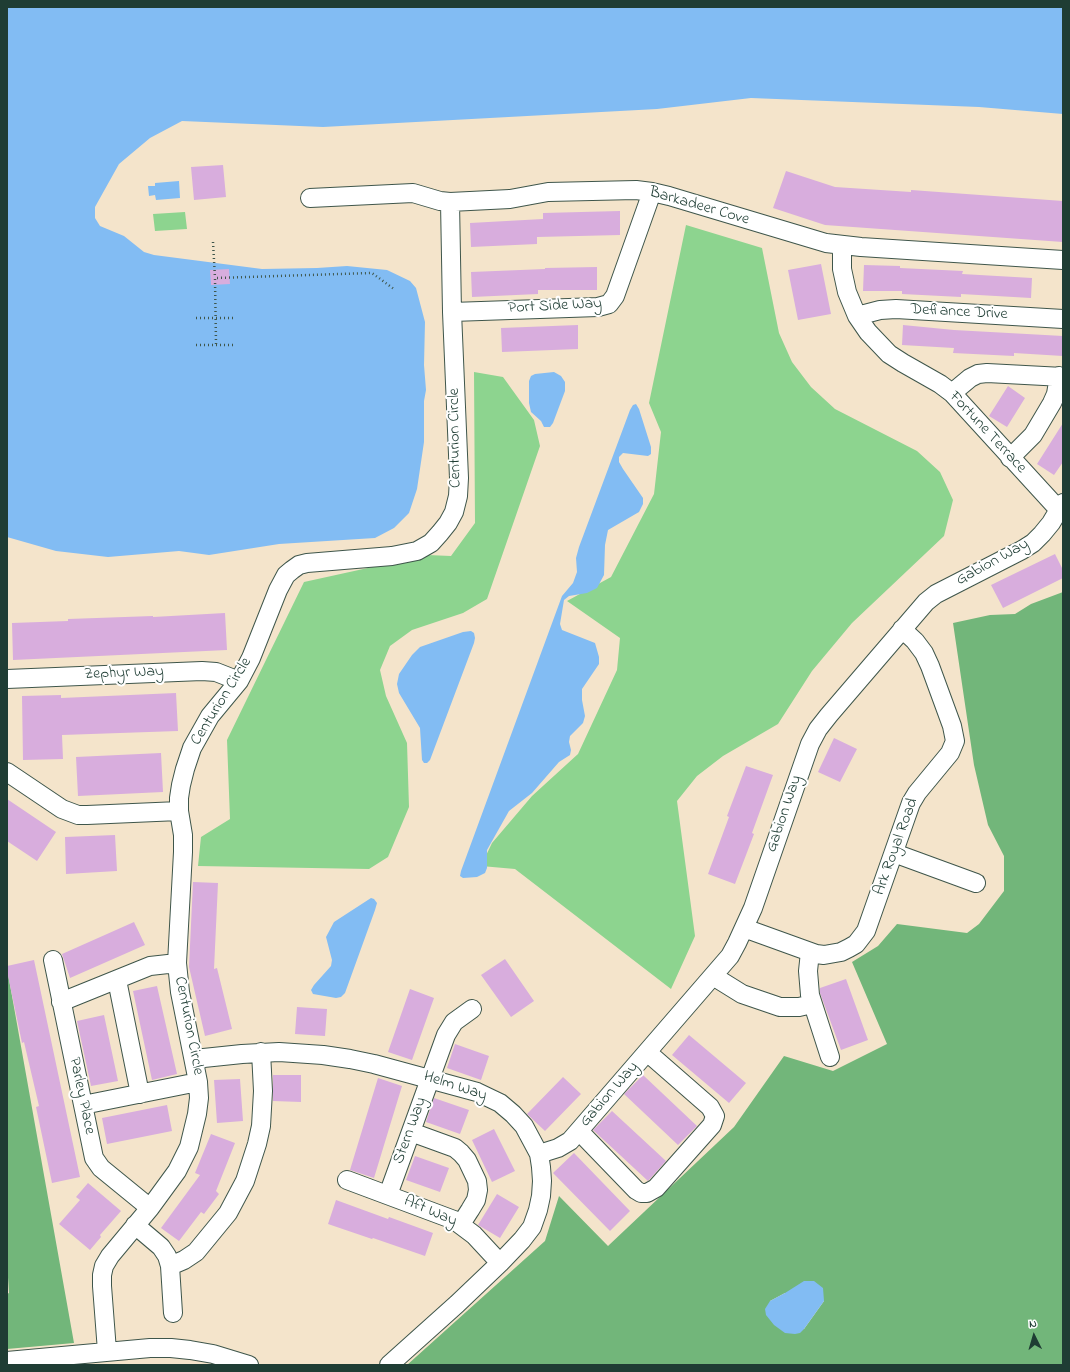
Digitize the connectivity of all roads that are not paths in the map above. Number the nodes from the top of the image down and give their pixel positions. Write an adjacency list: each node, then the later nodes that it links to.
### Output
1 (652, 192): 3 (street, Barkadeer Cove); 4 (street, Barkadeer Cove); 6 (street, Port Side Way)
2 (310, 198): 3 (street, Barkadeer Cove)
3 (450, 202): 6 (street, Centurion Circle)
4 (842, 245): 5 (street, Barkadeer Cove); 7 (street, Fortune Terrace)
5 (1063, 260)
6 (452, 312): 15 (street, Centurion Circle)
7 (856, 316): 8 (street, Defiance Drive); 10 (street, Fortune Terrace)
8 (1063, 319)
9 (1061, 377): 10 (street); 11 (street)
10 (952, 393): 11 (street, Fortune Terrace)
11 (1010, 458): 12 (street, Fortune Terrace)
12 (1061, 506): 13 (street, Gabion Way)
13 (902, 629): 18 (street, Ark Royal Road); 20 (street, Gabion Way)
14 (7, 679): 15 (street, Zephyr Way)
15 (239, 681): 17 (street, Centurion Circle)
16 (7, 772): 17 (street)
17 (179, 810): 23 (street, Centurion Circle)
18 (894, 853): 19 (street); 21 (street, Ark Royal Road)
19 (976, 883)
20 (744, 928): 21 (street, Ark Royal Road); 24 (street, Gabion Way)
21 (810, 952): 27 (street)
22 (53, 960): 26 (street, Parley Place)
23 (177, 963): 25 (street); 32 (street, Centurion Circle)
24 (713, 976): 27 (street); 30 (street, Gabion Way)
25 (117, 980): 26 (street); 35 (street)
26 (61, 1002): 36 (street, Parley Place)
27 (812, 1004): 31 (street)
28 (472, 1009): 33 (street, Stern Way)
29 (262, 1052): 32 (street, Helm Way); 33 (street, Helm Way); 46 (street)
30 (648, 1052): 37 (street, Gabion Way); 37 (street)
31 (830, 1057)
32 (194, 1059): 34 (street, Centurion Circle)
33 (430, 1079): 38 (street, Stern Way); 39 (street, Helm Way)
34 (198, 1082): 35 (street); 42 (street, Centurion Circle)
35 (140, 1094): 36 (street)
36 (83, 1105): 42 (street, Parley Place)
37 (579, 1131): 39 (street, Gabion Way)
38 (411, 1132): 41 (street, Stern Way); 43 (street)
39 (539, 1154): 45 (street, Helm Way)
40 (347, 1180): 41 (street, Aft Way)
41 (388, 1195): 43 (street, Aft Way)
42 (150, 1208): 44 (street, Centurion Circle)
43 (461, 1224): 45 (street, Aft Way)
44 (135, 1225): 46 (street); 48 (street, Centurion Circle)
45 (500, 1263): 52 (street, Helm Way)
46 (170, 1266): 47 (street)
47 (173, 1313)
48 (107, 1351): 49 (street); 50 (street)
49 (189, 1357): 51 (street)
50 (7, 1361)
51 (249, 1365)
52 (389, 1365)

